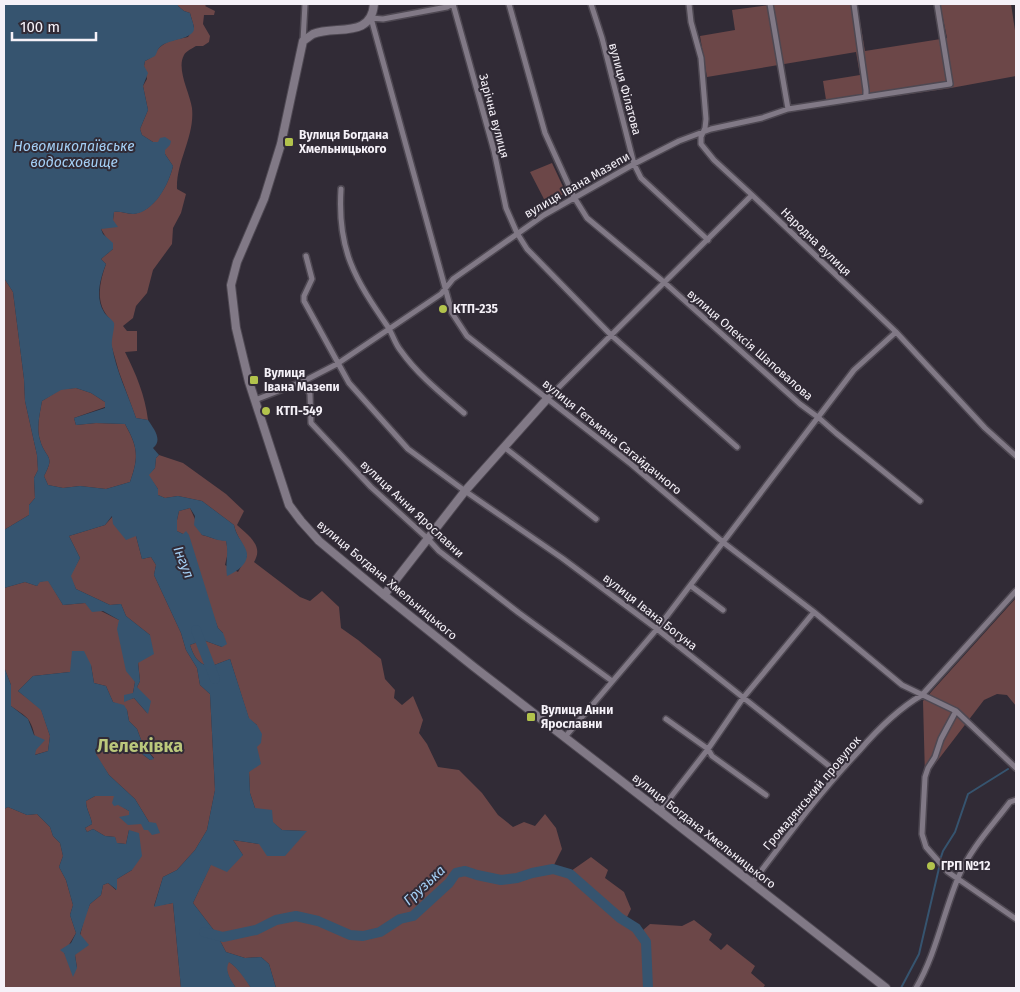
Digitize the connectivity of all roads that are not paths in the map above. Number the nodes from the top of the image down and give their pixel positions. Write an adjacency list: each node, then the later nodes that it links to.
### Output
1 (305, 4): 11 (street, вулиця Богдана Хмельницького)
2 (374, 4): 10 (street, вулиця Гетьмана Сагайдачного)
3 (452, 4): 10 (street); 19 (street, Зарічна вулиця)
4 (509, 4): 18 (street, вулиця Олексія Шаповалова)
5 (591, 4): 15 (street, вулиця Філатова)
6 (689, 4): 14 (street, Народна вулиця)
7 (770, 4): 13 (street)
8 (854, 4): 12 (street)
9 (937, 4): 12 (street, вулиця Івана Мазепи)
10 (371, 18): 11 (street); 23 (street, вулиця Гетьмана Сагайдачного)
11 (303, 40): 29 (street, вулиця Богдана Хмельницького)
12 (866, 97): 13 (street, вулиця Івана Мазепи)
13 (788, 109): 14 (street, вулиця Івана Мазепи)
14 (704, 131): 15 (street, вулиця Івана Мазепи); 17 (street, Народна вулиця)
15 (634, 164): 18 (street, вулиця Івана Мазепи); 20 (street, вулиця Філатова)
16 (341, 189): 24 (street)
17 (752, 195): 20 (street); 25 (street, Народна вулиця)
18 (574, 197): 19 (street, вулиця Івана Мазепи); 22 (street, вулиця Олексія Шаповалова)
19 (516, 233): 23 (street, вулиця Івана Мазепи); 26 (street)
20 (708, 240): 22 (street)
21 (306, 256): 27 (street, вулиця Івана Богуна)
22 (665, 283): 26 (street); 32 (street, вулиця Олексія Шаповалова)
23 (446, 287): 24 (street, вулиця Івана Мазепи); 30 (street, вулиця Гетьмана Сагайдачного)
24 (390, 329): 27 (street, вулиця Івана Мазепи); 31 (street)
25 (896, 332): 32 (street); 35 (street, Народна вулиця)
26 (611, 334): 30 (street); 34 (street)
27 (337, 364): 28 (street, вулиця Івана Мазепи); 36 (street, вулиця Івана Богуна)
28 (304, 381): 29 (street, вулиця Івана Мазепи); 39 (street, вулиця Анни Ярославни)
29 (255, 400): 43 (street, вулиця Богдана Хмельницького)
30 (547, 400): 33 (street); 40 (street, вулиця Гетьмана Сагайдачного)
31 (464, 413)
32 (820, 418): 37 (street, вулиця Олексія Шаповалова); 40 (street)
33 (504, 447): 36 (street); 38 (street)
34 (737, 447)
35 (1016, 456)
36 (465, 491): 39 (street); 46 (street, вулиця Івана Богуна)
37 (920, 501)
38 (596, 519)
39 (428, 539): 43 (street); 47 (street, вулиця Анни Ярославни)
40 (724, 542): 41 (street); 45 (street, вулиця Гетьмана Сагайдачного)
41 (691, 586): 44 (street); 46 (street)
42 (1016, 591): 48 (street, Громадянський провулок)
43 (384, 595): 52 (street, вулиця Богдана Хмельницького)
44 (723, 610)
45 (814, 612): 48 (street, вулиця Гетьмана Сагайдачного); 49 (street)
46 (657, 629): 47 (street); 49 (street, вулиця Івана Богуна)
47 (612, 681): 52 (street)
48 (922, 695): 50 (street, вулиця Гетьмана Сагайдачного); 55 (street, Громадянський провулок)
49 (743, 698): 53 (street); 55 (street, вулиця Івана Богуна)
50 (956, 711): 54 (street, вулиця Гетьмана Сагайдачного); 59 (street)
51 (666, 719): 53 (street)
52 (565, 737): 58 (street, вулиця Богдана Хмельницького)
53 (708, 749): 56 (street); 58 (street)
54 (1016, 768)
55 (838, 773): 60 (street, Громадянський провулок)
56 (766, 795)
57 (1016, 800): 59 (street)
58 (660, 811): 60 (street, вулиця Богдана Хмельницького)
59 (958, 878): 61 (street); 63 (street)
60 (752, 883): 62 (street, вулиця Богдана Хмельницького)
61 (1016, 918)
62 (886, 988)
63 (916, 988)

